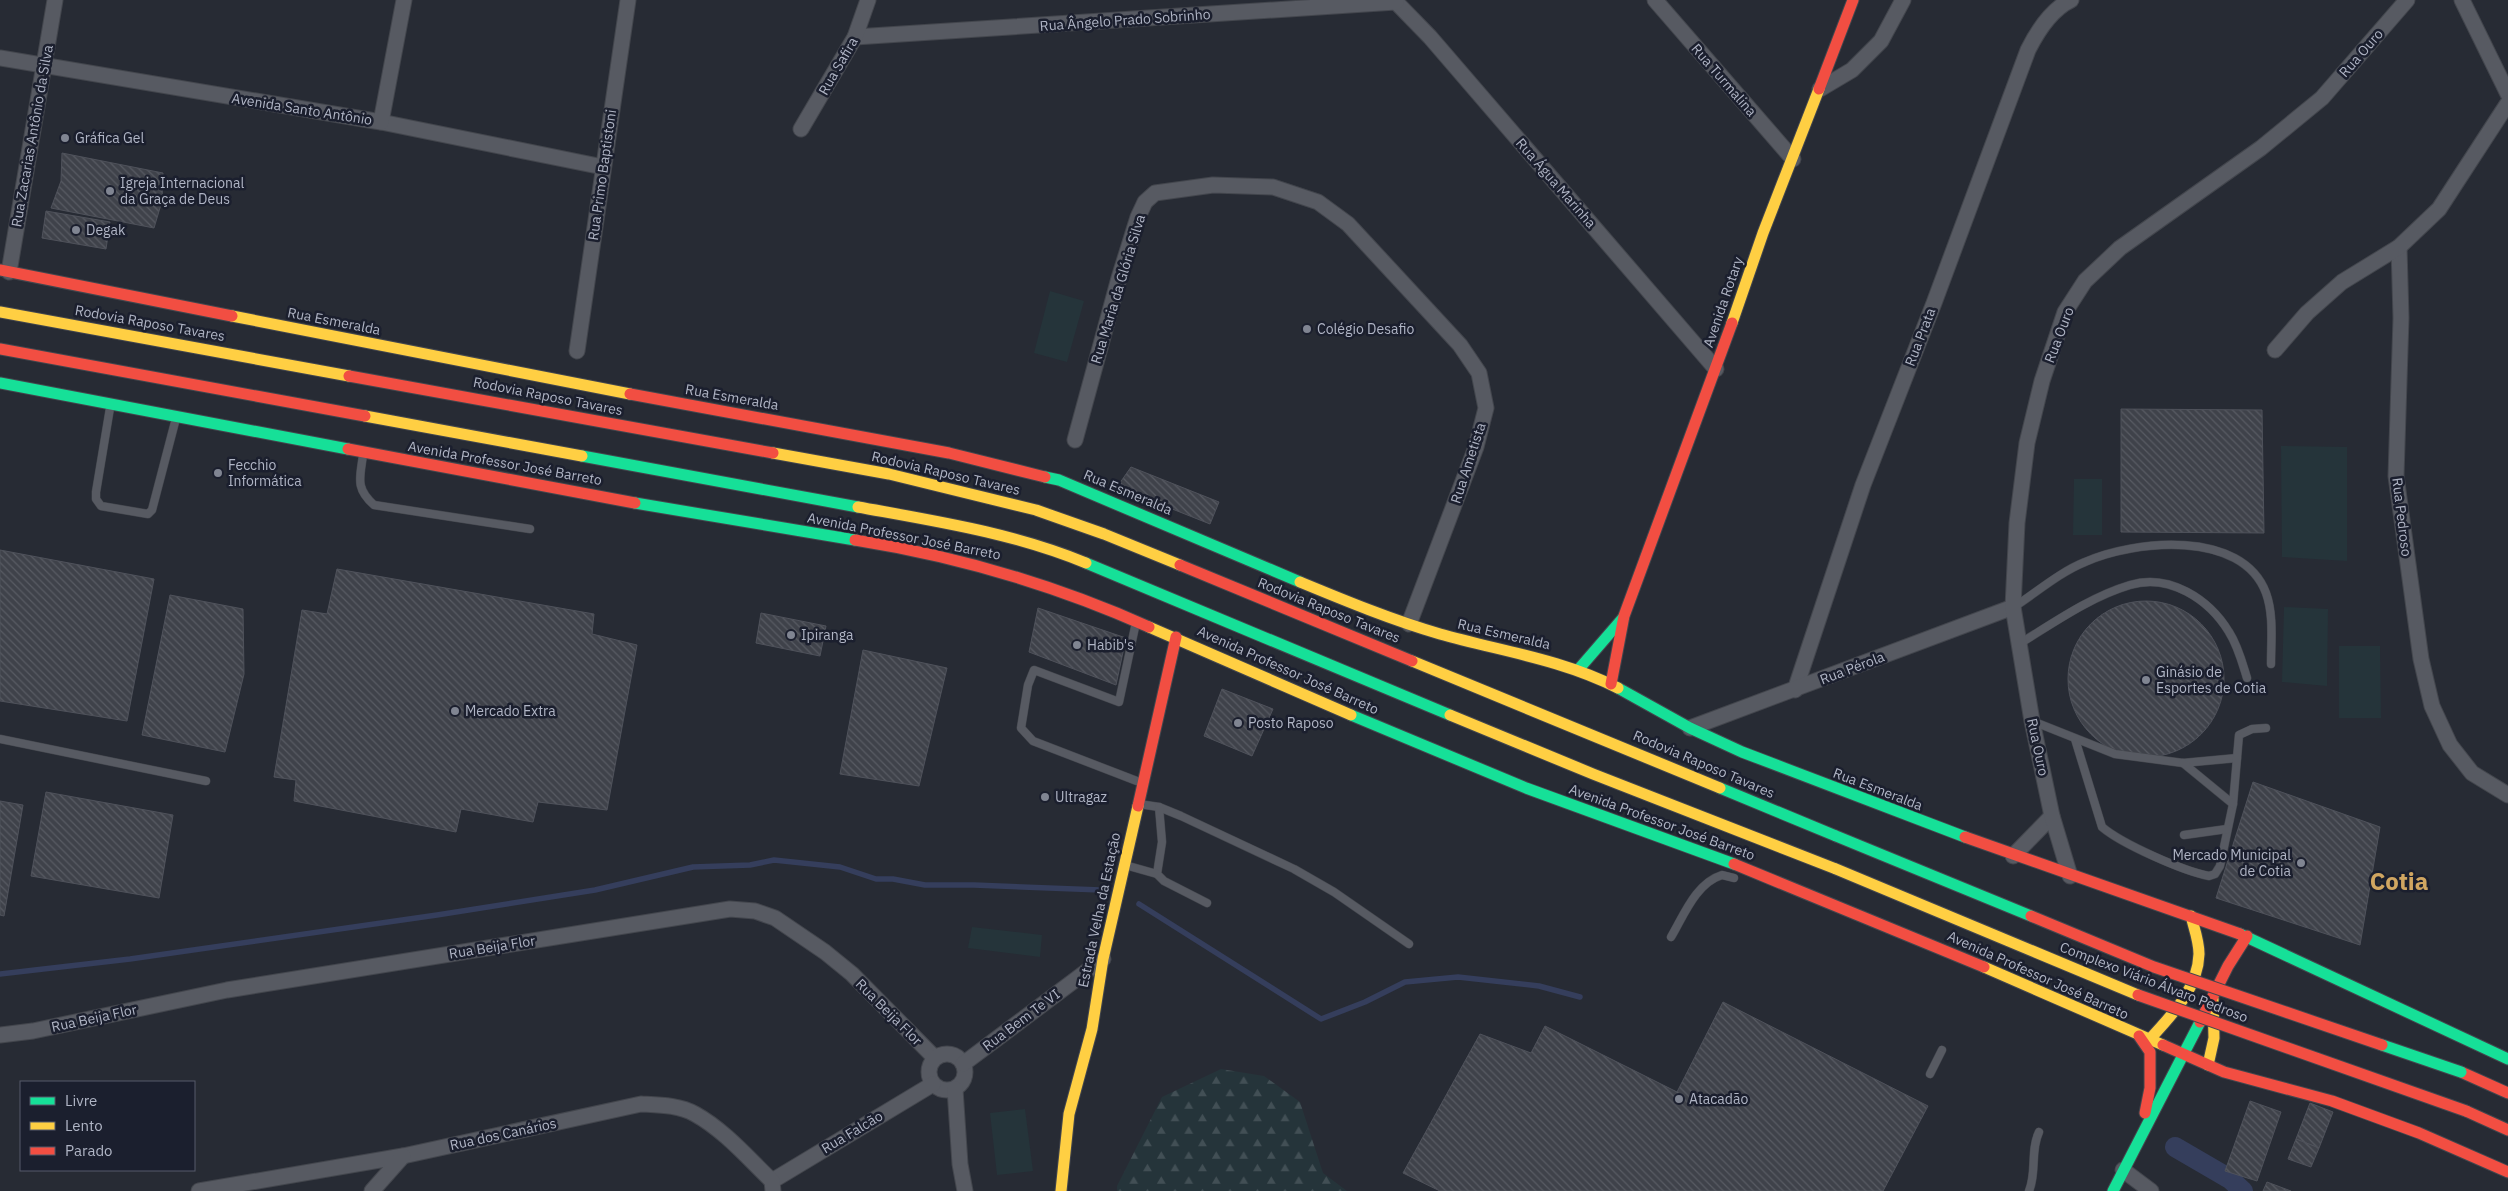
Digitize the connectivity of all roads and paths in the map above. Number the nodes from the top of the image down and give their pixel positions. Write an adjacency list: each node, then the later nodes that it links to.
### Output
1 (55, 0): 14 (street, Rua Zacarias Antônio da Silva)
2 (404, 0): 18 (street)
3 (628, 0): 21 (street, Rua Primo Baptistoni)
4 (868, 0): 12 (street, Rua Safira)
5 (1655, 0): 20 (street, Rua Turmalina)
6 (1853, 0): 15 (main road, Avenida Rotary)
7 (1903, 0): 15 (street)
8 (2071, 0): 49 (street, Rua Prata)
9 (2407, 0): 38 (street, Rua Ouro)
10 (2462, 0): 16 (street)
11 (1395, 1): 12 (street, Rua Ângelo Prado Sobrinho); 31 (street, Rua Água Marinha)
12 (856, 37): 19 (street, Rua Safira)
13 (0, 58): 14 (street, Avenida Santo Antônio)
14 (43, 67): 18 (street, Avenida Santo Antônio); 24 (street, Rua Zacarias Antônio da Silva)
15 (1820, 89): 20 (main road, Avenida Rotary)
16 (2508, 94)
17 (2508, 103): 23 (street)
18 (381, 122): 21 (street, Avenida Santo Antônio)
19 (801, 129)
20 (1793, 159): 31 (main road, Avenida Rotary)
21 (602, 167): 30 (street, Rua Primo Baptistoni)
22 (1348, 224): 35 (street, Rua Maria da Glória Silva); 41 (street, Rua Ametista)
23 (2399, 247): 29 (street); 60 (street, Rua Pedroso)
24 (5, 271): 41 (main road, Rua Esmeralda)
25 (49, 309): 27 (main road)
26 (0, 312): 27 (main road, Rodovia Raposo Tavares)
27 (111, 331): 67 (main road, Rodovia Raposo Tavares)
28 (0, 349): 71 (main road)
29 (2275, 350)
30 (576, 351)
31 (1716, 369): 39 (main road, Avenida Rotary)
32 (0, 383): 33 (main road, Avenida Professor José Barreto)
33 (110, 404): 34 (main road, Avenida Professor José Barreto); 34 (lane)
34 (176, 417): 36 (main road, Avenida Professor José Barreto)
35 (1075, 440)
36 (363, 453): 37 (lane); 40 (main road, Avenida Professor José Barreto)
37 (530, 530)
38 (2014, 607): 43 (street, Rua Ouro); 45 (lane); 49 (street, Rua Pérola)
39 (1624, 616): 46 (main road, Avenida Rotary); 48 (main road, Avenida Rotary)
40 (1136, 621): 42 (main road, Avenida Professor José Barreto); 59 (lane)
41 (1410, 624): 46 (main road, Rua Esmeralda)
42 (1176, 636): 44 (main road); 59 (main road, Estrada Velha da Estação); 84 (main road, Avenida Professor José Barreto)
43 (2019, 644): 47 (lane); 51 (street, Rua Ouro)
44 (1232, 649)
45 (2271, 664)
46 (1578, 670): 48 (main road, Rua Esmeralda)
47 (2247, 678)
48 (1611, 684): 52 (main road, Rua Esmeralda)
49 (1795, 690): 52 (street, Rua Pérola)
50 (1389, 702): 71 (main road)
51 (2032, 721): 54 (lane); 64 (street, Rua Ouro)
52 (1690, 728): 69 (main road, Rua Esmeralda)
53 (2266, 728): 56 (lane)
54 (2075, 739): 57 (lane); 65 (lane)
55 (0, 740): 58 (lane)
56 (2237, 758): 57 (lane); 62 (lane)
57 (2182, 763): 62 (lane)
58 (206, 782)
59 (1142, 783): 61 (main road, Estrada Velha da Estação)
60 (2508, 795)
61 (1137, 804): 63 (lane); 70 (main road, Estrada Velha da Estação)
62 (2233, 804): 65 (lane)
63 (1159, 807): 72 (lane); 80 (lane)
64 (2052, 816): 69 (street); 73 (street, Rua Ouro)
65 (2227, 829): 66 (lane)
66 (2184, 835)
67 (1836, 836): 97 (main road, Complexo Viário Álvaro Pedroso, bridge)
68 (1703, 856): 79 (lane)
69 (2013, 856): 73 (main road, Rua Esmeralda)
70 (1124, 865): 72 (lane); 81 (main road, Estrada Velha da Estação)
71 (1836, 869): 98 (main road, Complexo Viário Álvaro Pedroso, bridge)
72 (1157, 874): 75 (lane)
73 (2070, 876): 76 (main road, Rua Esmeralda)
74 (1738, 879): 78 (lane)
75 (1207, 903)
76 (2191, 916): 77 (main road, Rua Esmeralda); 84 (main road)
77 (2247, 936): 82 (main road); 88 (main road)
78 (1672, 937)
79 (1894, 940)
80 (1410, 944)
81 (1102, 959): 89 (street, Rua Bem Te VI); 108 (main road, Estrada Velha da Estação)
82 (2213, 993): 86 (main road); 90 (main road)
83 (0, 1035): 87 (street, Rua Beija Flor)
84 (2144, 1038): 86 (main road, Avenida Professor José Barreto); 100 (main road)
85 (1942, 1050): 92 (lane)
86 (2184, 1055): 90 (main road, Avenida Professor José Barreto); 100 (main road)
87 (935, 1058): 89 (street); 94 (street)
88 (2508, 1059)
89 (963, 1064): 95 (street)
90 (2208, 1065): 91 (main road, Avenida Professor José Barreto)
91 (2224, 1072): 93 (main road); 103 (main road, Avenida Professor José Barreto)
92 (1930, 1074)
93 (2201, 1078)
94 (933, 1084): 95 (street); 104 (street, Rua Falcão)
95 (955, 1089): 107 (street)
96 (2179, 1090): 100 (main road)
97 (2508, 1093)
98 (2508, 1130)
99 (2039, 1132): 109 (lane)
100 (2142, 1132): 102 (main road)
101 (403, 1156): 104 (street, Rua dos Canários); 105 (street, Rua dos Canários); 106 (street)
102 (2122, 1170): 110 (main road); 111 (street)
103 (2508, 1172)
104 (772, 1186)
105 (199, 1191)
106 (372, 1191)
107 (965, 1191)
108 (1061, 1191)
109 (2029, 1191)
110 (2113, 1191)
111 (2151, 1191)

